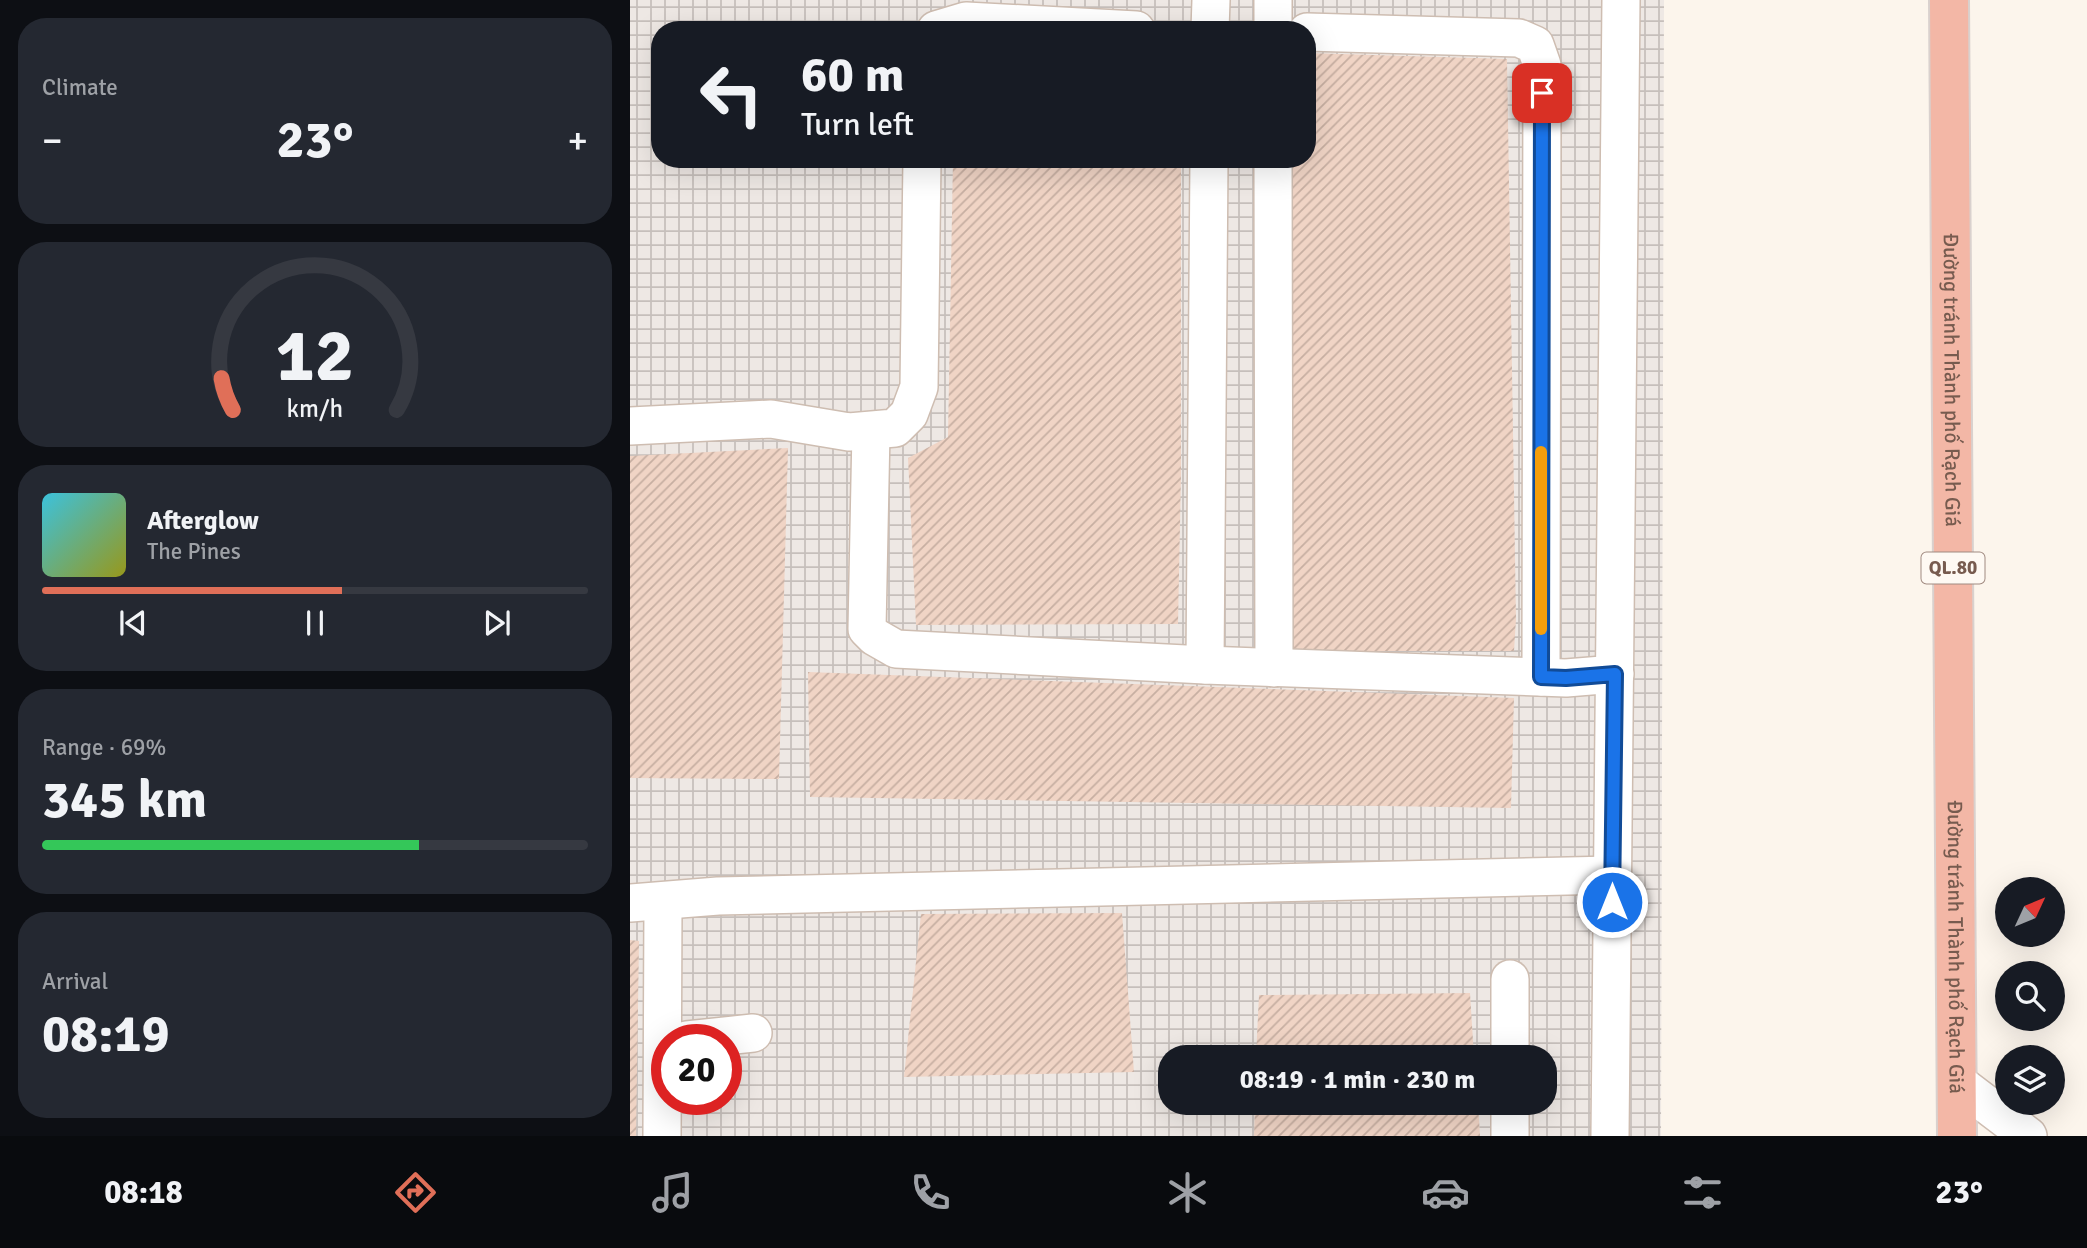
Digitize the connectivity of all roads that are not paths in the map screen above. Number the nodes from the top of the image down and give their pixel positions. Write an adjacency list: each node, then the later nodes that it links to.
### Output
1 (1211, 0): 5 (street)
2 (1273, 0): 6 (street)
3 (1621, 0): 15 (street)
4 (1949, 0): 24 (highway, Đường tránh Thành phố Rạch Giá / QL.80)
5 (1210, 21)
6 (1273, 21)
7 (1316, 32): 16 (street)
8 (922, 168): 12 (street)
9 (1209, 168): 13 (street)
10 (1273, 168): 14 (street)
11 (630, 426): 12 (street)
12 (871, 431): 13 (street)
13 (1205, 665): 14 (street)
14 (1274, 668): 16 (street)
15 (1615, 674): 16 (street); 17 (street)
16 (1541, 677)
17 (1612, 876): 18 (street); 29 (street)
18 (646, 903): 20 (street)
19 (1510, 979): 23 (street)
20 (669, 1024)
21 (753, 1033): 22 (street)
22 (742, 1034)
23 (1510, 1045)
24 (1957, 1082): 30 (highway, Đường tránh Thành phố Rạch Giá / QL.80); 31 (street)
25 (664, 1115): 27 (street)
26 (1510, 1115): 28 (street)
27 (662, 1136)
28 (1510, 1136)
29 (1610, 1136)
30 (1957, 1136)
31 (2028, 1136)

